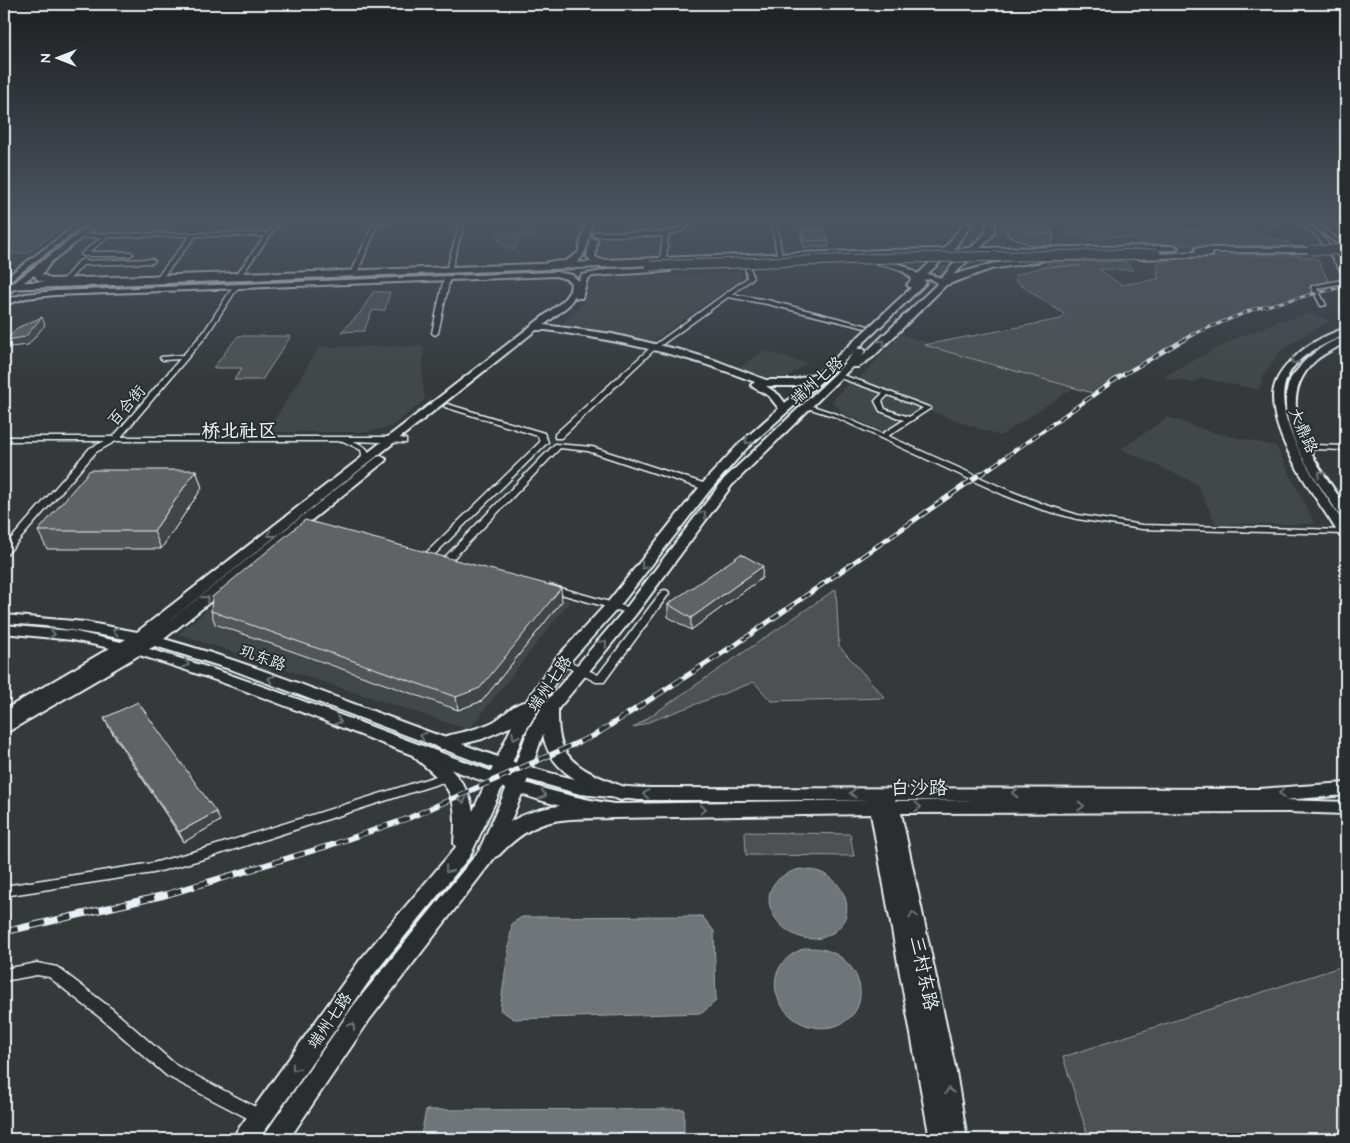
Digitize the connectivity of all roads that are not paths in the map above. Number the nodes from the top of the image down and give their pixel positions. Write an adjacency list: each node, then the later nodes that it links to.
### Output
1 (17, 276): 32 (street)
2 (28, 276): 29 (street)
3 (40, 276): 24 (street)
4 (72, 276): 24 (street)
5 (180, 276): 19 (street)
6 (209, 276): 21 (street)
7 (281, 276): 21 (main road)
8 (365, 276): 25 (main road)
9 (498, 276): 20 (street)
10 (566, 276): 38 (street)
11 (586, 276): 38 (street)
12 (750, 276): 34 (street)
13 (917, 276): 23 (main road)
14 (925, 276): 23 (main road)
15 (926, 276): 23 (main road)
16 (932, 276): 26 (main road)
17 (949, 276): 26 (main road)
18 (956, 276): 26 (main road)
19 (160, 277): 24 (street)
20 (447, 278): 27 (street); 40 (street)
21 (178, 280): 30 (main road)
22 (1346, 280): 36 (street)
23 (923, 281): 37 (main road); 45 (main road, 端州七路); 46 (main road, 端州七路)
24 (68, 282): 29 (main road); 30 (main road)
25 (251, 282): 27 (street); 28 (main road)
26 (943, 283): 45 (main road, one-way to 26)
27 (291, 284): 31 (street)
28 (169, 285): 30 (main road); 33 (street)
29 (15, 286): 32 (main road)
30 (87, 286): 32 (main road)
31 (236, 286): 33 (street); 44 (street, 百合街)
32 (4, 289)
33 (119, 290): 35 (street)
34 (727, 295): 37 (street); 42 (street)
35 (4, 303)
36 (1323, 305)
37 (865, 326): 46 (main road)
38 (540, 329): 42 (street); 48 (street); 57 (street)
39 (1346, 329): 64 (street, 大鼎路, one-way to 64)
40 (435, 333)
41 (1346, 338): 62 (street, 大鼎路, one-way to 41)
42 (653, 348): 46 (street); 50 (street); 52 (street)
43 (163, 358): 44 (street)
44 (185, 358): 55 (street, 百合街)
45 (841, 374): 47 (street); 49 (main road, 端州七路)
46 (820, 375): 50 (main road, 端州七路)
47 (887, 393): 51 (street); 51 (street)
48 (447, 406): 57 (street); 67 (street)
49 (806, 406): 53 (street); 73 (main road, 端州七路, one-way to 49)
50 (784, 408): 61 (main road, 端州七路, one-way to 61)
51 (910, 420): 53 (street)
52 (558, 436)
53 (882, 436): 64 (street)
54 (4, 439): 55 (street)
55 (115, 439): 56 (street); 65 (street, 百合街)
56 (339, 439): 57 (street); 60 (street)
57 (398, 440): 60 (street); 63 (street)
58 (1314, 447): 59 (street)
59 (1346, 448)
60 (364, 461): 63 (street)
61 (706, 487): 68 (street); 72 (main road, 端州七路, one-way to 72)
62 (1346, 516)
63 (302, 523): 76 (street)
64 (1345, 533)
65 (4, 552)
66 (419, 554): 67 (street)
67 (428, 556): 68 (street)
68 (446, 561): 69 (street)
69 (455, 563)
70 (541, 586): 72 (street)
71 (665, 593): 78 (street)
72 (613, 605): 73 (street); 77 (main road, 端州七路)
73 (631, 611): 78 (main road, 端州七路, one-way to 73)
74 (4, 619): 76 (street, 玑东路, one-way to 74)
75 (4, 630): 76 (street, 玑东路, one-way to 76)
76 (140, 643): 81 (street); 82 (street); 83 (street, 玑东路, one-way to 76); 84 (street, 玑东路, one-way to 84)
77 (562, 661): 78 (street); 79 (main road, 端州七路)
78 (581, 670): 80 (main road, 端州七路)
79 (539, 694): 83 (main road); 85 (main road, 端州七路, one-way to 85)
80 (550, 708): 87 (main road, 端州七路); 89 (main road)
81 (4, 717)
82 (4, 729)
83 (442, 743): 85 (street, 玑东路)
84 (420, 752): 85 (street, 玑东路); 86 (main road)
85 (499, 773): 87 (street, 白沙路); 93 (main road, 端州七路)
86 (449, 776): 93 (main road, one-way to 93); 95 (street)
87 (519, 780): 89 (street, 白沙路); 92 (street, 白沙路, one-way to 92); 94 (main road, 端州七路)
88 (1346, 789): 90 (street, 白沙路, one-way to 90)
89 (621, 793): 90 (street, 白沙路, one-way to 89)
90 (884, 802): 91 (street, 白沙路, one-way to 91); 92 (street, 白沙路, one-way to 90); 100 (street, 三村东路); 101 (street, 三村东路, one-way to 90)
91 (1346, 808)
92 (614, 811): 94 (main road)
93 (463, 851): 97 (main road, 端州七路, one-way to 97)
94 (486, 856): 99 (main road, 端州七路, one-way to 94)
95 (4, 891)
96 (4, 975): 97 (street)
97 (260, 1117): 98 (main road, 端州七路)
98 (245, 1139)
99 (275, 1139)
100 (942, 1139)
101 (956, 1139)

